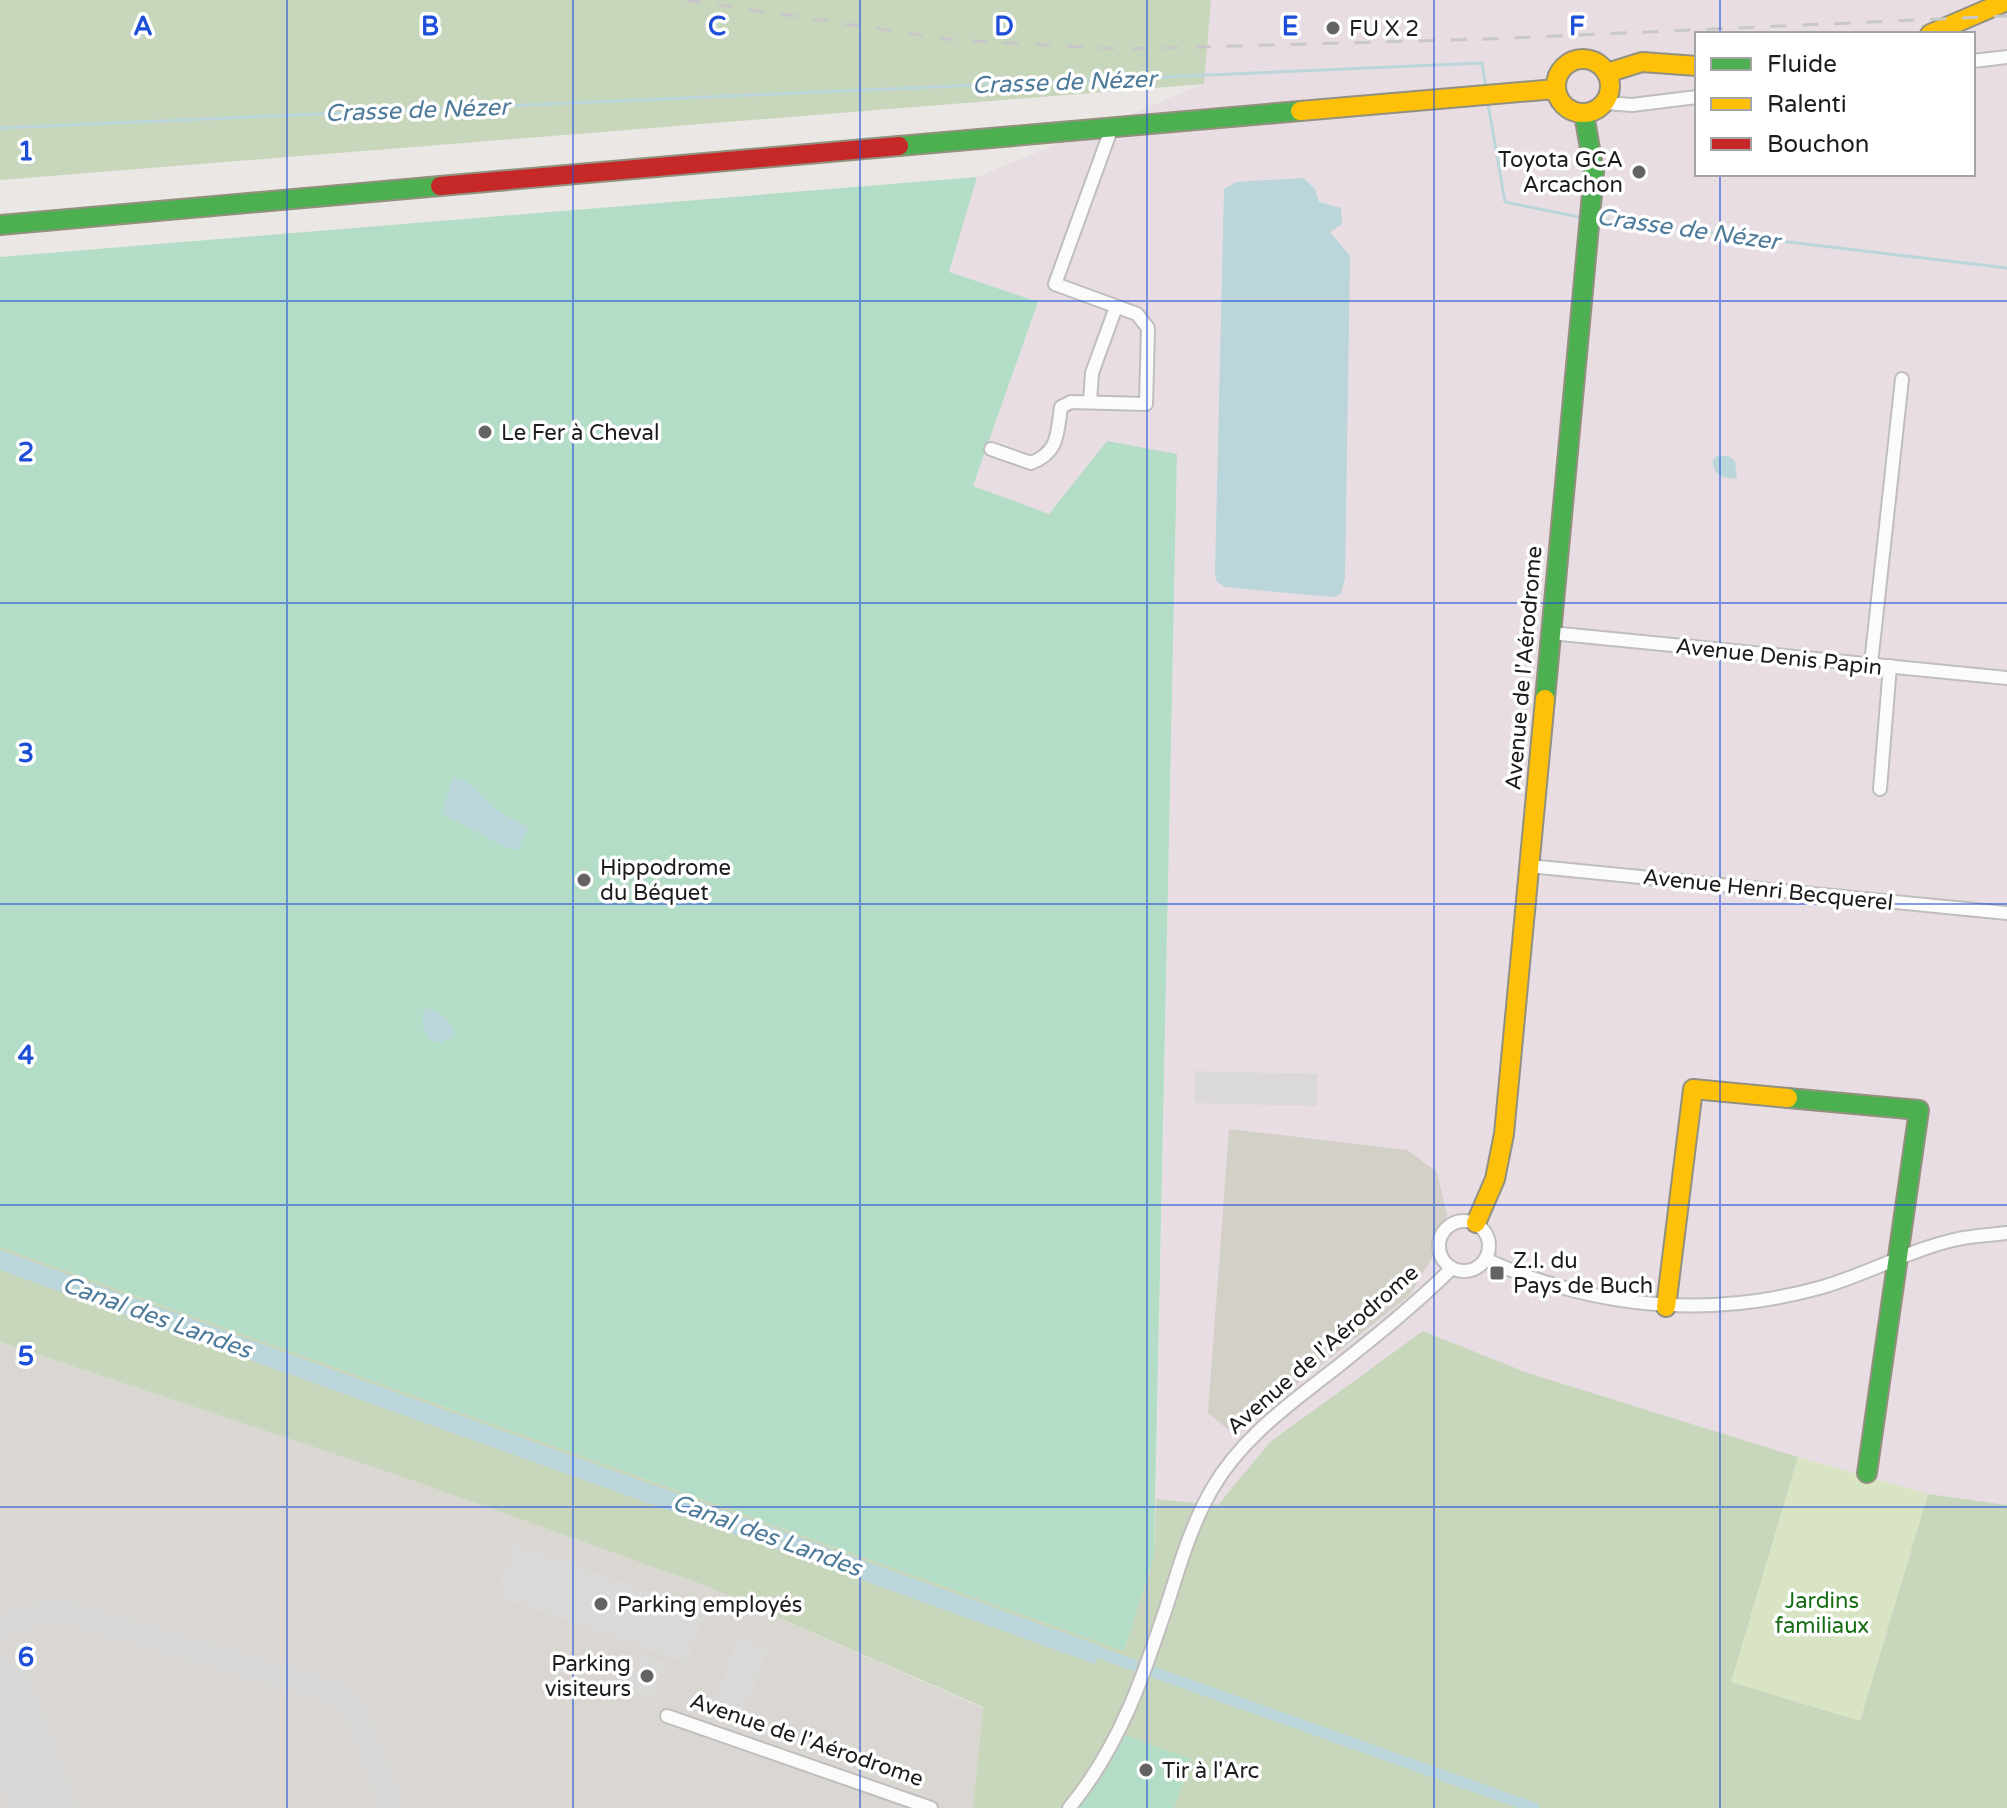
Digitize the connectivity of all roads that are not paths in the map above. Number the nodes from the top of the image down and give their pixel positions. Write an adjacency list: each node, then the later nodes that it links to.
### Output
1 (2007, 1): 2 (street)
2 (1935, 32)
3 (2007, 57): 4 (street)
4 (1975, 61)
5 (1695, 66): 6 (street)
6 (1607, 73): 7 (street); 9 (street)
7 (1556, 89): 10 (street); 11 (street)
8 (1695, 97): 9 (street)
9 (1605, 103): 10 (street)
10 (1584, 114): 17 (street, Avenue de l'Aérodrome)
11 (1112, 127): 12 (street); 13 (street)
12 (0, 225)
13 (1116, 307): 15 (street); 15 (street)
14 (1902, 379): 18 (street)
15 (1090, 402): 16 (street)
16 (991, 449)
17 (1551, 633): 18 (street, Avenue Denis Papin); 22 (street, Avenue de l'Aérodrome)
18 (1871, 664): 19 (street, Avenue Denis Papin)
19 (1890, 666): 20 (street, Avenue Denis Papin); 21 (street)
20 (2007, 678)
21 (1880, 789)
22 (1529, 866): 23 (street, Avenue Henri Becquerel); 24 (street, Avenue de l'Aérodrome)
23 (2007, 913)
24 (1476, 1223): 26 (street); 28 (street)
25 (2007, 1233): 27 (street)
26 (1485, 1259): 28 (street); 29 (street)
27 (1900, 1259): 29 (street); 29 (street); 30 (street)
28 (1452, 1268): 33 (street, Avenue de l'Aérodrome)
29 (1666, 1307)
30 (1867, 1473)
31 (667, 1716): 32 (street, Avenue de l'Aérodrome)
32 (931, 1808)
33 (1069, 1808)

